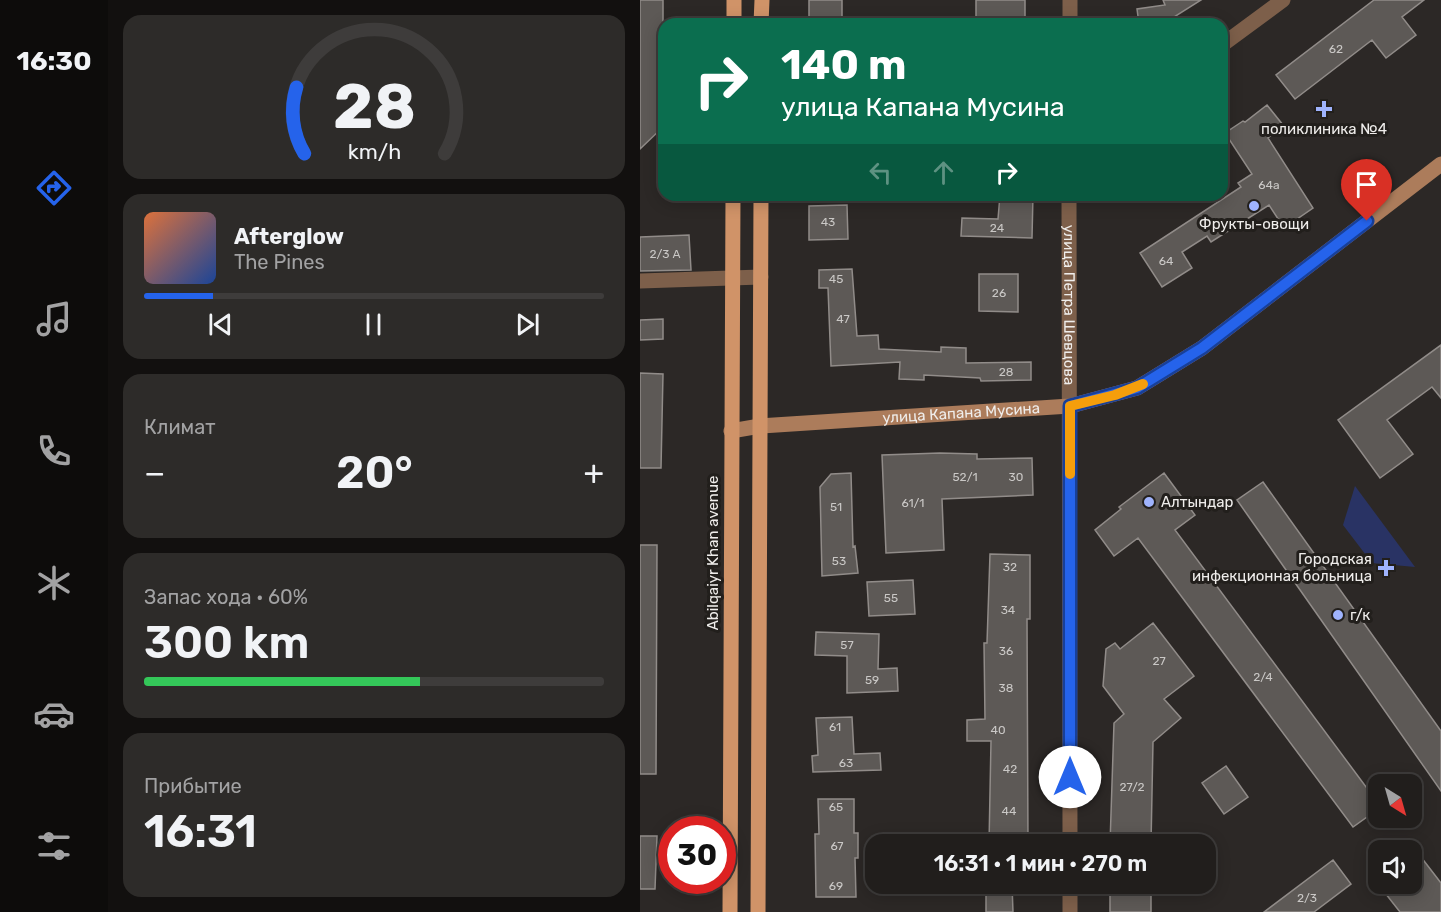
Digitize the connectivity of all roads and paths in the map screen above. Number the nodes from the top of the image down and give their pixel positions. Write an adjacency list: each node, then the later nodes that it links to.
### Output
1 (734, 0): 5 (main road)
2 (762, 0): 6 (main road)
3 (1070, 0): 7 (street)
4 (1283, 0): 8 (street)
5 (734, 18)
6 (762, 18)
7 (1070, 18)
8 (1228, 41)
9 (1441, 164): 16 (street, улица Капана Мусина)
10 (733, 201): 13 (main road, Abilqaiyr Khan avenue)
11 (761, 201): 14 (main road)
12 (1069, 201): 16 (street, улица Петра Шевцова)
13 (733, 277): 14 (street); 15 (street); 18 (main road, Abilqaiyr Khan avenue)
14 (761, 277): 17 (main road)
15 (640, 281)
16 (1070, 406): 17 (street, улица Капана Мусина); 19 (street, улица Петра Шевцова)
17 (760, 426): 18 (street, улица Капана Мусина); 22 (main road)
18 (731, 431): 21 (main road, Abilqaiyr Khan avenue)
19 (1070, 834)
20 (1070, 894): 23 (street)
21 (730, 912)
22 (758, 912)
23 (1070, 912)

